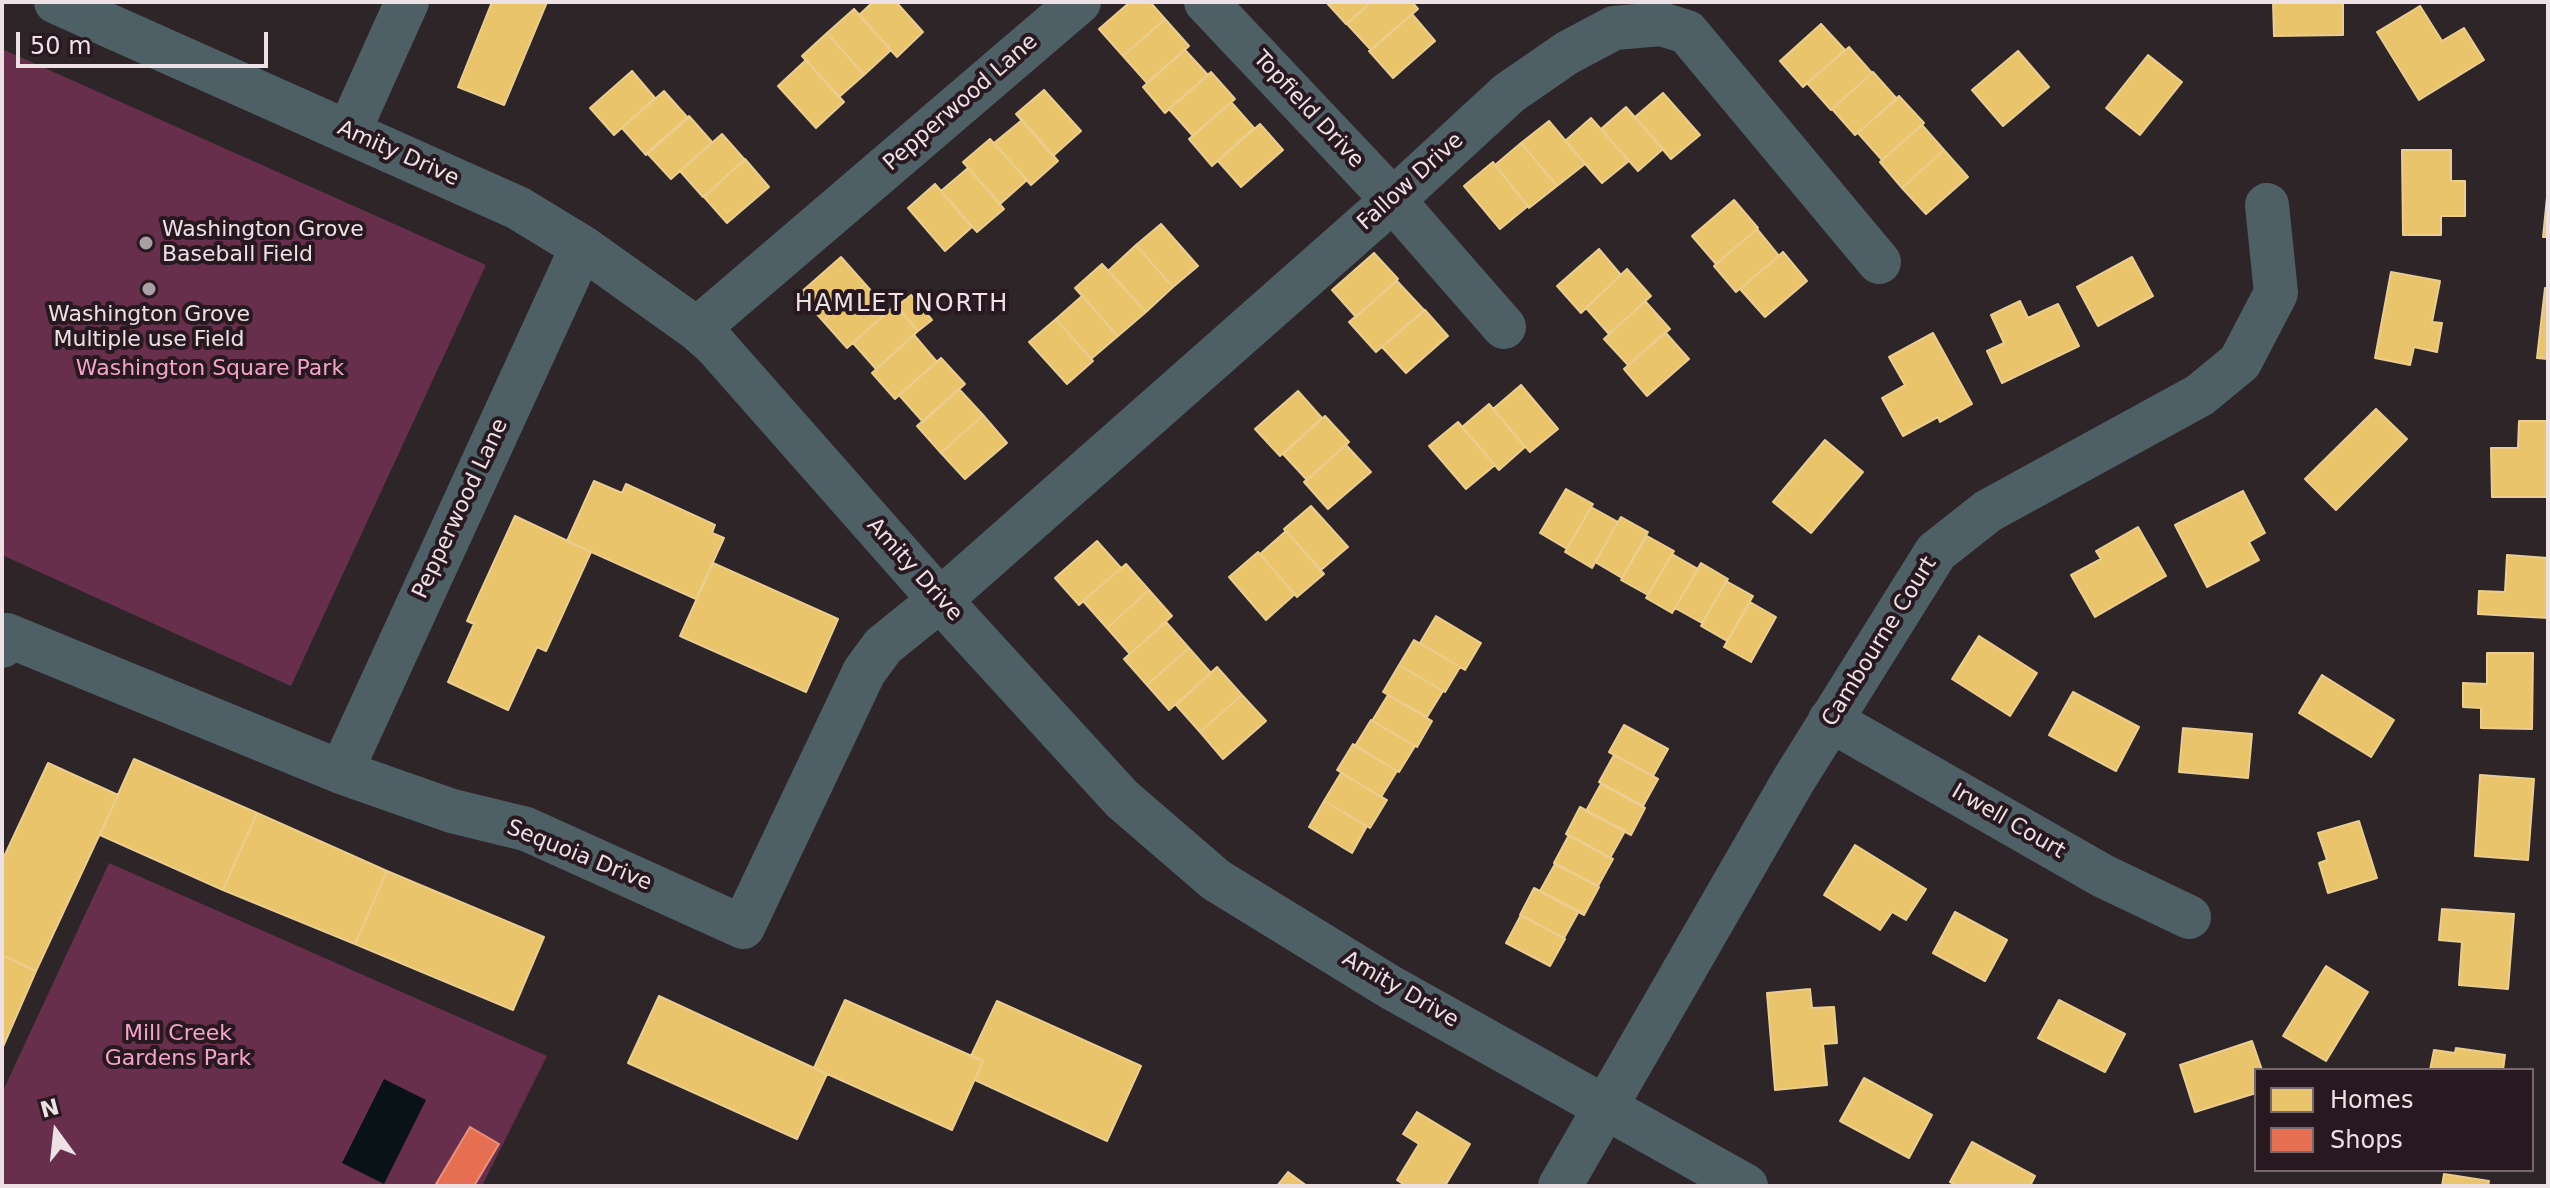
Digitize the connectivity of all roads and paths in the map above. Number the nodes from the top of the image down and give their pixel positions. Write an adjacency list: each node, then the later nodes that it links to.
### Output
1 (56, 2): 5 (street, Amity Drive)
2 (407, 2): 5 (street)
3 (1079, 2): 11 (street, Pepperwood Lane)
4 (1206, 2): 6 (street, Topfield Drive)
5 (349, 131): 8 (street, Amity Drive)
6 (1393, 200): 9 (street, Fallow Drive); 10 (street, Topfield Drive); 12 (street, Fallow Drive)
7 (2267, 205): 14 (street, Cambourne Court)
8 (582, 247): 11 (street, Amity Drive); 15 (street, Pepperwood Lane)
9 (1879, 262)
10 (1504, 327)
11 (697, 329): 12 (street, Amity Drive)
12 (940, 600): 15 (street, Sequoia Drive); 17 (street, Amity Drive)
13 (4, 640): 15 (street, Sequoia Drive)
14 (1830, 720): 16 (street, Irwell Court); 17 (street, Cambourne Court)
15 (341, 772)
16 (2189, 917)
17 (1607, 1106): 18 (street, Cambourne Court); 19 (street, Amity Drive)
18 (1560, 1186)
19 (1746, 1186)

